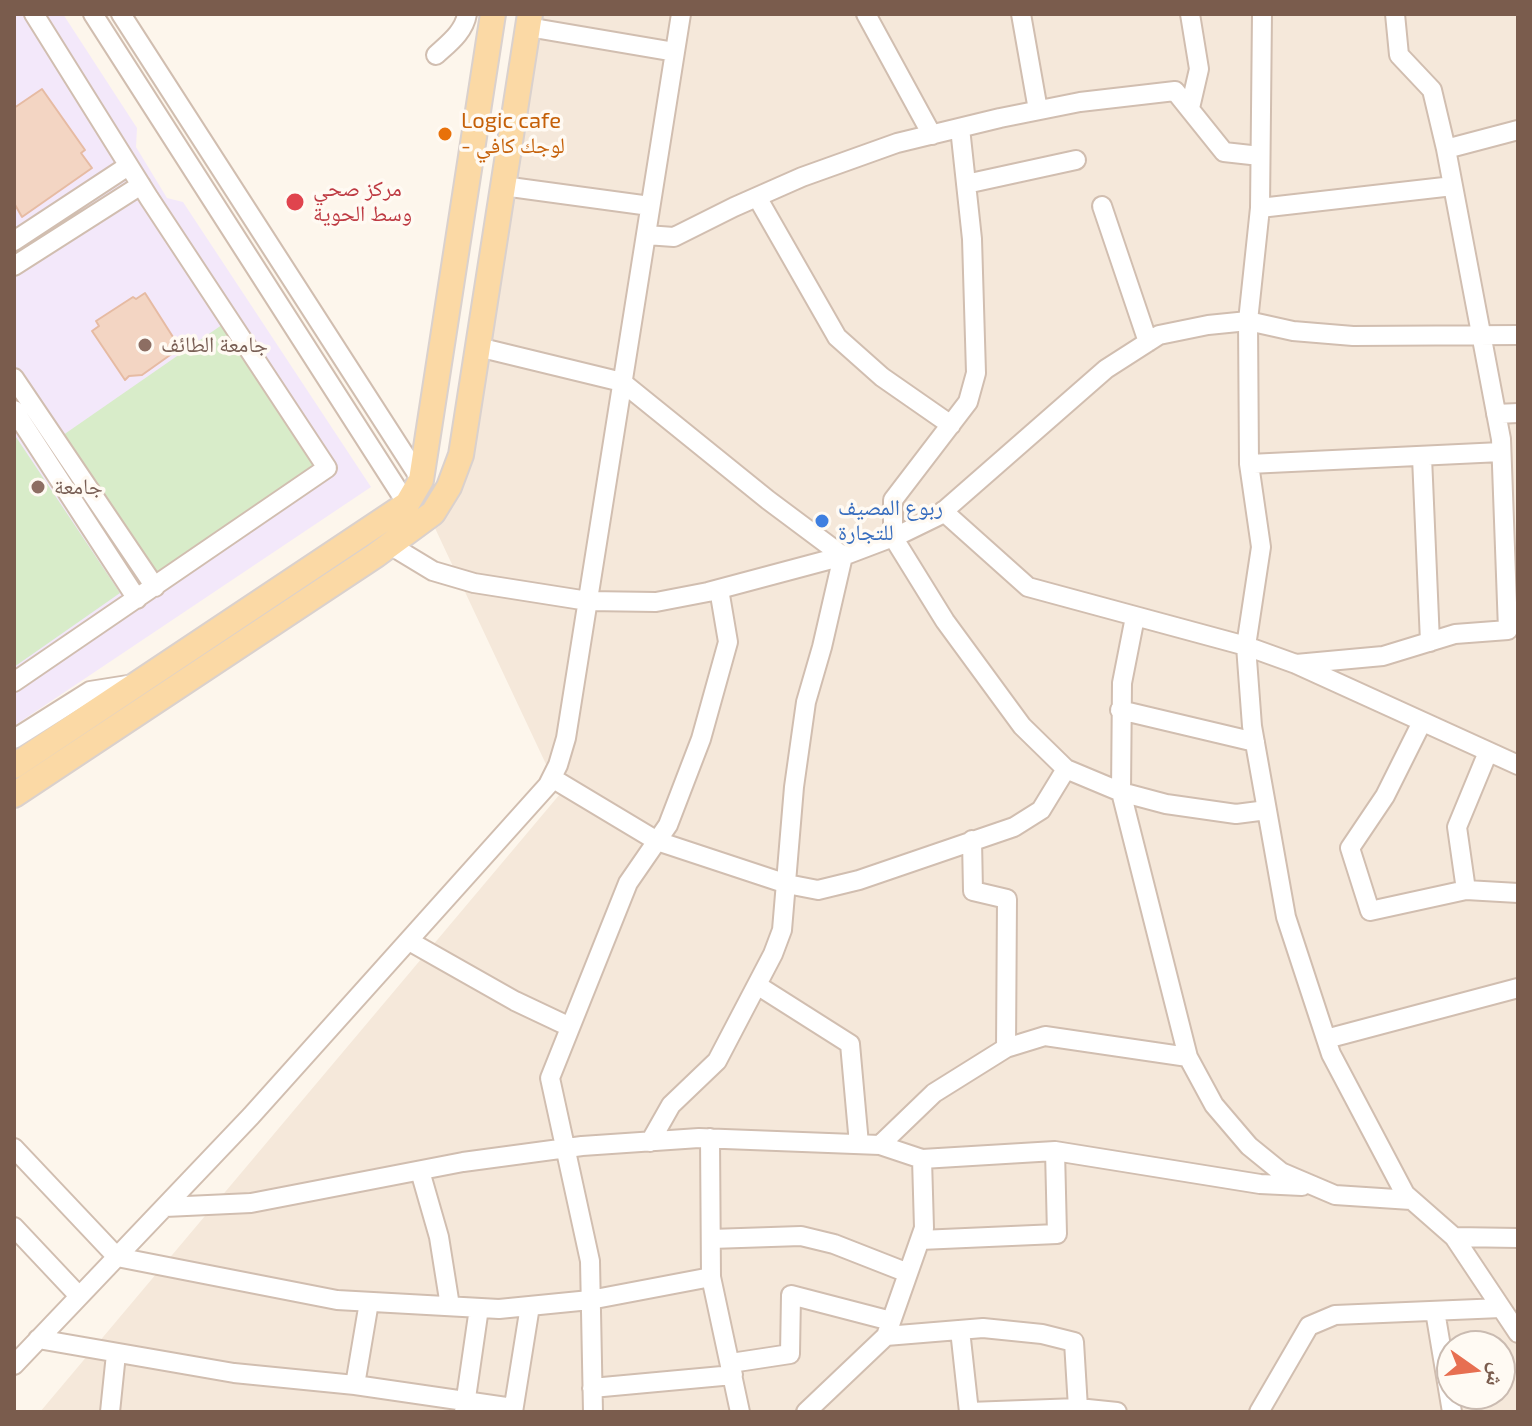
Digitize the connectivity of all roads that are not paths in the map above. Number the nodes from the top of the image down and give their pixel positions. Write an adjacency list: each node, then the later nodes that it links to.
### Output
1 (34, 14): 23 (street)
2 (93, 14): 51 (street)
3 (121, 14): 49 (street)
4 (467, 14): 14 (street)
5 (493, 14): 49 (main road)
6 (681, 14): 13 (street)
7 (866, 14): 19 (street)
8 (1021, 14): 16 (street)
9 (1190, 14): 15 (street)
10 (1262, 14): 21 (street)
11 (1395, 14): 20 (street)
12 (529, 21): 13 (street); 26 (main road)
13 (675, 52): 29 (street)
14 (436, 55)
15 (1190, 108): 16 (street); 21 (street)
16 (1038, 110): 17 (street)
17 (960, 128): 19 (street); 24 (street)
18 (1518, 130): 20 (street)
19 (932, 135): 28 (street)
20 (1446, 149): 27 (street)
21 (1260, 156): 31 (street)
22 (1076, 160): 24 (street)
23 (128, 166): 25 (street); 33 (street)
24 (966, 184): 45 (street)
25 (141, 185): 34 (street); 56 (street)
26 (503, 186): 29 (street); 39 (main road)
27 (1453, 186): 31 (street); 36 (street)
28 (757, 197): 32 (street); 45 (street)
29 (650, 206): 32 (street)
30 (1102, 206): 38 (street)
31 (1260, 208): 35 (street)
32 (646, 235): 41 (street)
33 (14, 241)
34 (14, 266)
35 (1248, 321): 36 (street); 38 (street); 48 (street)
36 (1482, 335): 37 (street); 44 (street)
37 (1518, 335)
38 (1148, 342): 52 (street)
39 (478, 347): 41 (street); 54 (main road)
40 (14, 378): 56 (street)
41 (622, 382): 55 (street); 59 (street)
42 (14, 410): 58 (street)
43 (1518, 413): 44 (street)
44 (1496, 414): 46 (street)
45 (951, 425): 53 (street)
46 (1501, 452): 47 (street); 50 (street)
47 (1422, 457): 48 (street); 62 (street)
48 (1249, 464): 63 (street)
49 (421, 480): 51 (main road)
50 (1510, 494): 61 (street)
51 (407, 504): 66 (main road)
52 (943, 511): 53 (street); 60 (street)
53 (893, 537): 55 (street); 74 (street)
54 (390, 545): 59 (street); 77 (main road)
55 (843, 556): 57 (street); 81 (street)
56 (155, 587): 58 (street)
57 (719, 589): 59 (street); 80 (street)
58 (137, 599): 65 (street)
59 (588, 601): 75 (street)
60 (1135, 617): 63 (street); 67 (street)
61 (1513, 630): 62 (street)
62 (1430, 642): 64 (street)
63 (1246, 646): 64 (street); 70 (street)
64 (1296, 664): 68 (street)
65 (14, 682)
66 (137, 684): 69 (street); 73 (main road)
67 (1120, 710): 70 (street); 76 (street)
68 (1422, 722): 71 (street); 82 (street)
69 (14, 739)
70 (1255, 742): 78 (street)
71 (1488, 752): 72 (street); 82 (street)
72 (1518, 765)
73 (14, 766)
74 (1066, 769): 76 (street); 79 (street)
75 (552, 778): 80 (street); 84 (street)
76 (1121, 792): 78 (street); 90 (street)
77 (14, 795)
78 (1267, 810): 88 (street)
79 (972, 840): 81 (street); 89 (street)
80 (657, 841): 81 (street); 87 (street)
81 (787, 884): 85 (street)
82 (1466, 890): 83 (street)
83 (1518, 893)
84 (409, 941): 87 (street); 102 (street)
85 (757, 985): 92 (street); 93 (street)
86 (1518, 988): 88 (street)
87 (570, 1027): 96 (street)
88 (1326, 1039): 101 (street)
89 (1006, 1048): 90 (street); 94 (street)
90 (1188, 1057): 100 (street)
91 (710, 1138): 92 (street); 93 (street); 106 (street)
92 (650, 1142): 96 (street)
93 (859, 1144): 94 (street)
94 (880, 1145): 98 (street)
95 (14, 1148): 108 (street)
96 (567, 1148): 99 (street); 112 (street)
97 (1055, 1151): 98 (street); 100 (street); 107 (street)
98 (922, 1159): 107 (street)
99 (420, 1171): 102 (street); 114 (street)
100 (1315, 1186): 101 (street)
101 (1411, 1200): 104 (street)
102 (165, 1207): 108 (street)
103 (14, 1227): 111 (street)
104 (1454, 1237): 105 (street); 117 (street)
105 (1518, 1238)
106 (711, 1239): 109 (street); 110 (street)
107 (920, 1240): 109 (street)
108 (117, 1257): 111 (street); 113 (street)
109 (908, 1273): 119 (street)
110 (711, 1277): 112 (street); 125 (street)
111 (79, 1296): 122 (street)
112 (590, 1300): 115 (street); 127 (street)
113 (369, 1302): 114 (street); 126 (street)
114 (450, 1306): 116 (street)
115 (530, 1306): 116 (street); 131 (street)
116 (479, 1308): 129 (street)
117 (1501, 1308): 118 (street); 121 (street)
118 (1435, 1311): 138 (street); 139 (street)
119 (889, 1328): 120 (street); 125 (street); 135 (street)
120 (960, 1330): 130 (street); 136 (street)
121 (1518, 1333)
122 (38, 1339): 123 (street); 124 (street)
123 (116, 1354): 126 (street); 132 (street)
124 (14, 1365)
125 (732, 1369): 127 (street); 134 (street)
126 (355, 1385): 128 (street)
127 (592, 1388): 133 (street)
128 (415, 1403): 129 (street)
129 (465, 1406): 131 (street)
130 (1078, 1408): 136 (street); 137 (street)
131 (513, 1410)
132 (110, 1412)
133 (593, 1412)
134 (740, 1412)
135 (806, 1412)
136 (969, 1412)
137 (1117, 1412)
138 (1259, 1412)
139 (1452, 1412)

